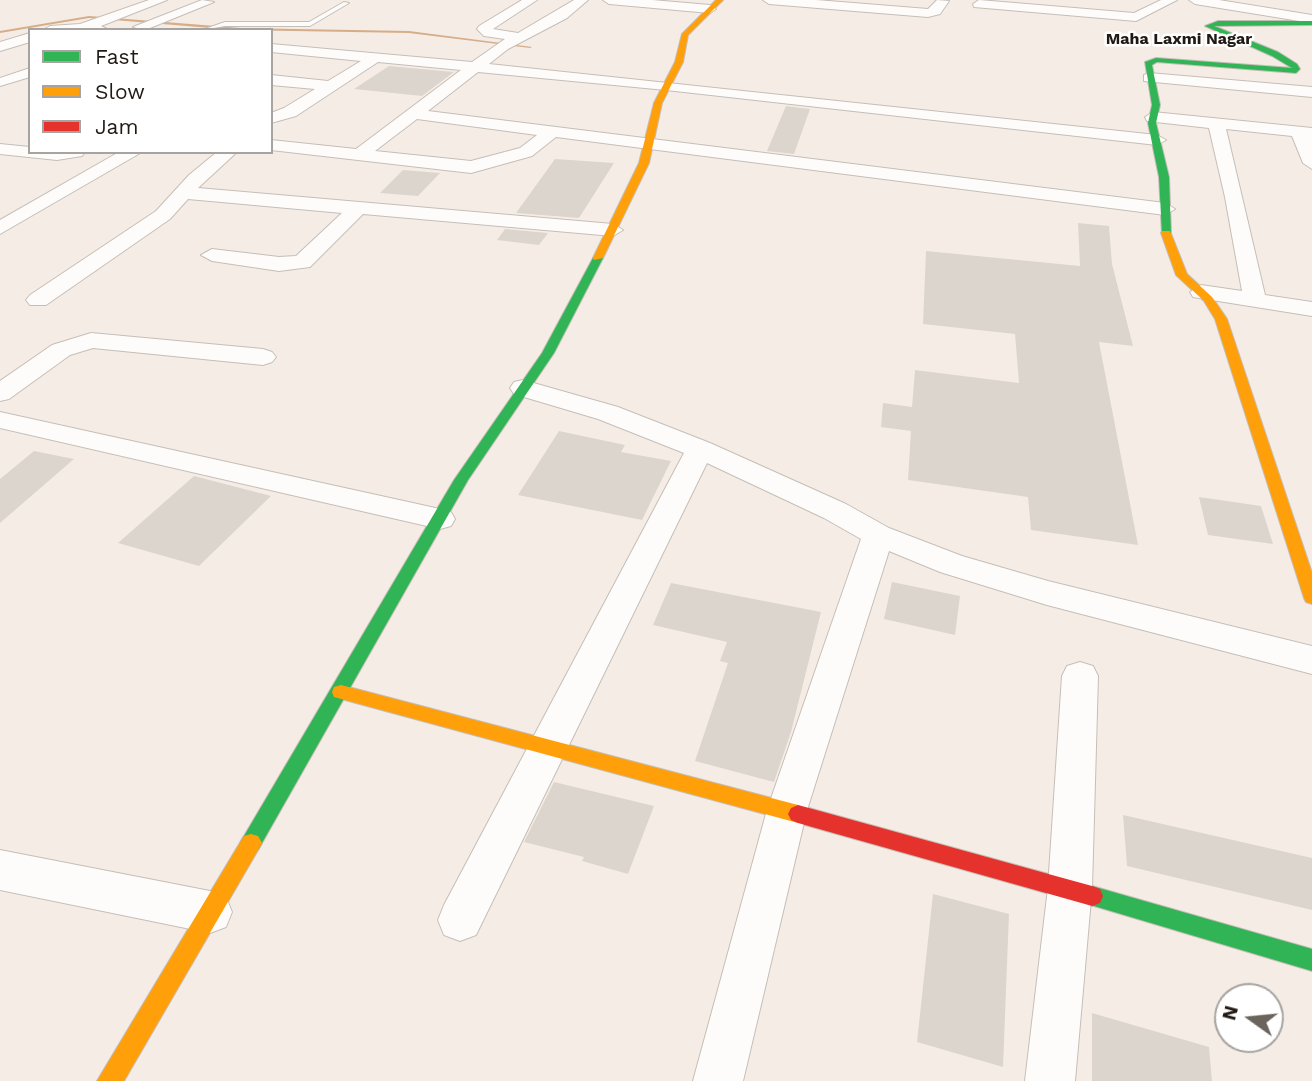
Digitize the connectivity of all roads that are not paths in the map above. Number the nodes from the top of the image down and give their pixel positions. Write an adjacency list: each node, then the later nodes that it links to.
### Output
1 (161, 0): 17 (street)
2 (531, 0): 22 (street)
3 (582, 0): 22 (street)
4 (609, 0): 14 (street)
5 (769, 0): 9 (street)
6 (1171, 0): 13 (street)
7 (1195, 0): 12 (street)
8 (1299, 0): 15 (street)
9 (943, 1)
10 (208, 2): 19 (street)
11 (346, 3): 20 (lane)
12 (1233, 3): 15 (street)
13 (979, 4)
14 (715, 5): 31 (street)
15 (1282, 15): 16 (street)
16 (1311, 23): 28 (street)
17 (94, 26): 18 (street)
18 (72, 28)
19 (139, 28)
20 (210, 28)
21 (28, 38): 23 (street)
22 (511, 41): 26 (street)
23 (0, 47)
24 (273, 48): 25 (street)
25 (377, 57): 26 (street); 32 (street)
26 (474, 67): 31 (street); 34 (street)
27 (28, 73): 30 (street)
28 (1149, 78): 33 (street); 35 (street)
29 (273, 80): 32 (street)
30 (4, 82)
31 (666, 85): 40 (street); 41 (street)
32 (332, 86): 36 (street)
33 (1312, 92)
34 (414, 114): 38 (street); 47 (street)
35 (1153, 117): 37 (street); 40 (street)
36 (273, 119)
37 (1216, 123): 39 (street); 57 (street)
38 (552, 132): 41 (street); 47 (street)
39 (1306, 132): 48 (street)
40 (1157, 140): 51 (street)
41 (650, 144): 51 (street); 53 (street)
42 (273, 145): 47 (street)
43 (0, 149): 44 (street)
44 (28, 152)
45 (129, 154): 52 (street)
46 (226, 154): 49 (street)
47 (359, 155)
48 (1312, 163)
49 (184, 193): 50 (street); 56 (street)
50 (357, 209): 53 (street); 54 (street)
51 (1165, 209): 55 (street)
52 (5, 222)
53 (613, 230): 60 (street)
54 (212, 255)
55 (1201, 292): 57 (street); 66 (street)
56 (38, 300)
57 (1255, 300): 58 (street)
58 (1312, 309)
59 (263, 357): 61 (street)
60 (523, 388): 63 (street); 64 (street)
61 (0, 393)
62 (0, 420): 64 (street)
63 (700, 449): 65 (street); 70 (street)
64 (440, 519): 69 (street)
65 (877, 535): 67 (street); 71 (street)
66 (1312, 598)
67 (1312, 660)
68 (1080, 676): 73 (street)
69 (341, 692): 70 (street); 74 (street)
70 (547, 746): 71 (street); 75 (street)
71 (787, 810): 73 (street); 78 (street)
72 (0, 870): 74 (street)
73 (1070, 888): 76 (street); 79 (street)
74 (210, 912): 77 (street)
75 (460, 920)
76 (1312, 960)
77 (110, 1081)
78 (718, 1081)
79 (1050, 1081)

